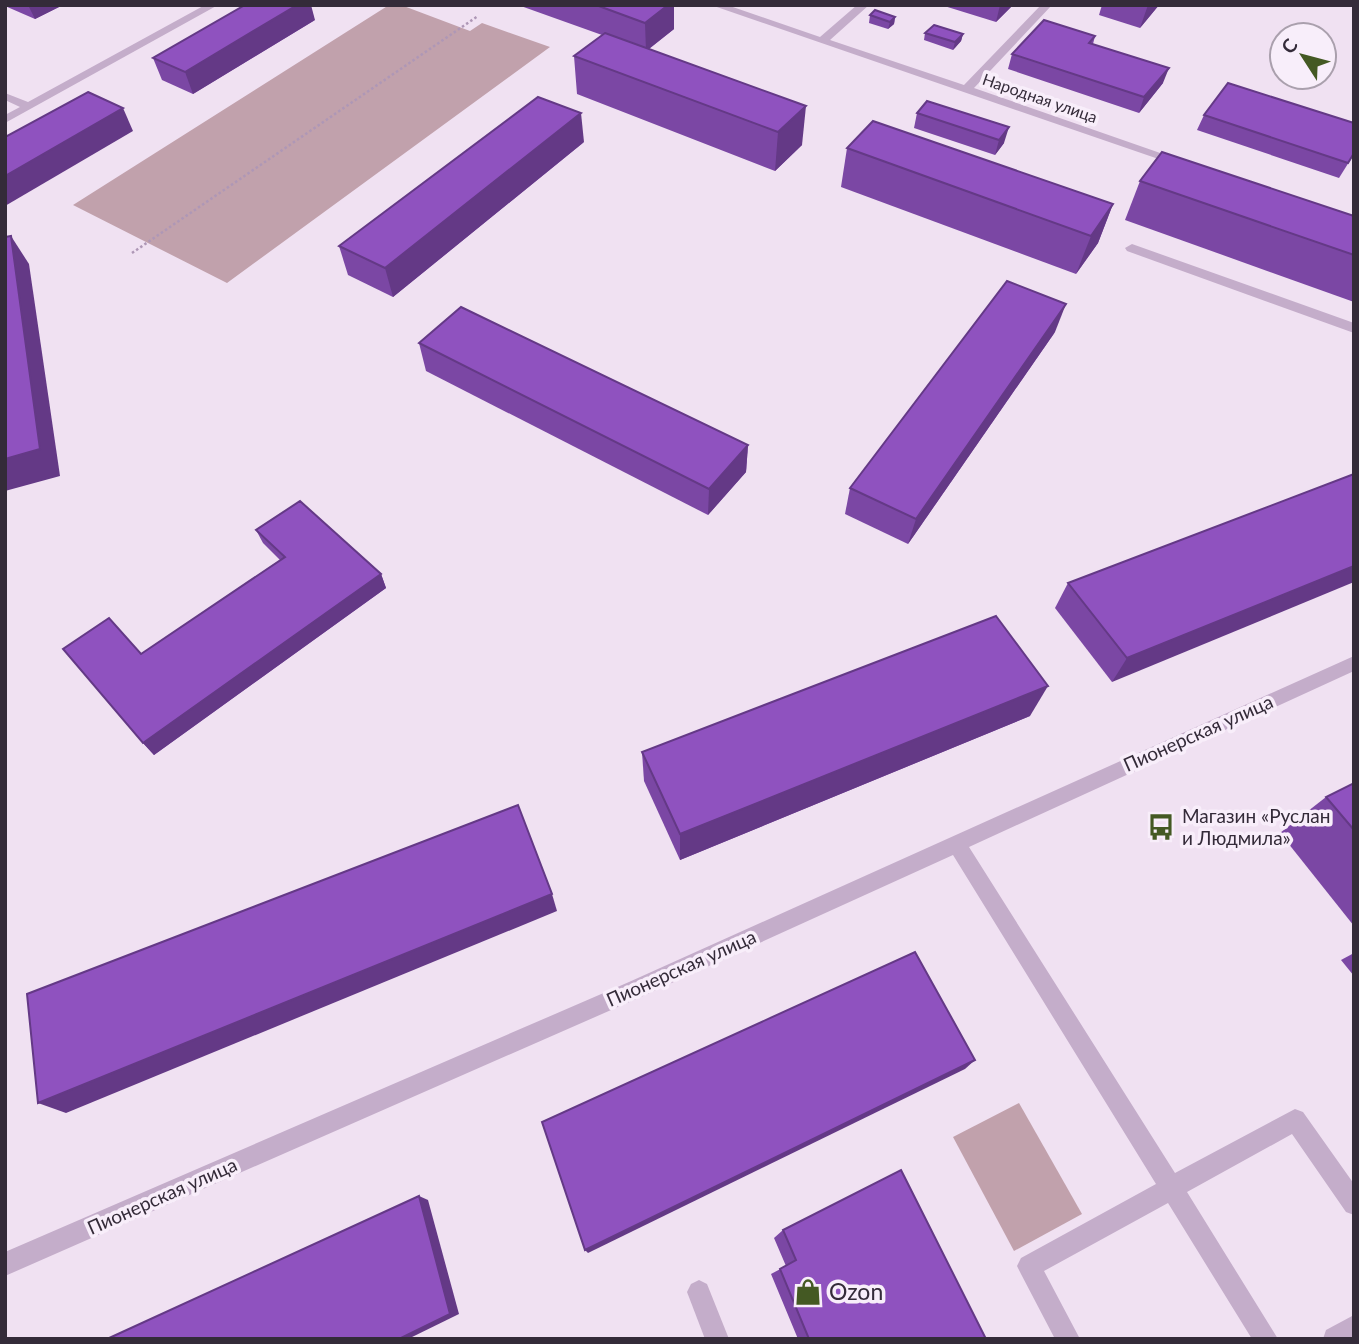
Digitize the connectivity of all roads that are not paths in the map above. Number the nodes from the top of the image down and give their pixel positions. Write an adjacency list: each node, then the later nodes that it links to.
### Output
1 (213, 5): 8 (street)
2 (716, 5): 5 (street, Народная улица)
3 (864, 5): 5 (street)
4 (1047, 5): 6 (street)
5 (822, 41): 6 (street, Народная улица)
6 (966, 90): 10 (street, Народная улица)
7 (5, 96): 8 (street)
8 (29, 107): 9 (street)
9 (5, 120)
10 (1199, 169)
11 (1132, 248): 12 (street)
12 (1354, 328)
13 (1354, 663): 14 (street, Пионерская улица)
14 (957, 843): 15 (street); 17 (street, Пионерская улица)
15 (1172, 1187): 16 (street); 21 (street); 22 (street)
16 (1354, 1204)
17 (5, 1264)
18 (699, 1292): 20 (street)
19 (1354, 1327): 23 (street)
20 (717, 1339)
21 (1068, 1339)
22 (1266, 1339)
23 (1335, 1339)

